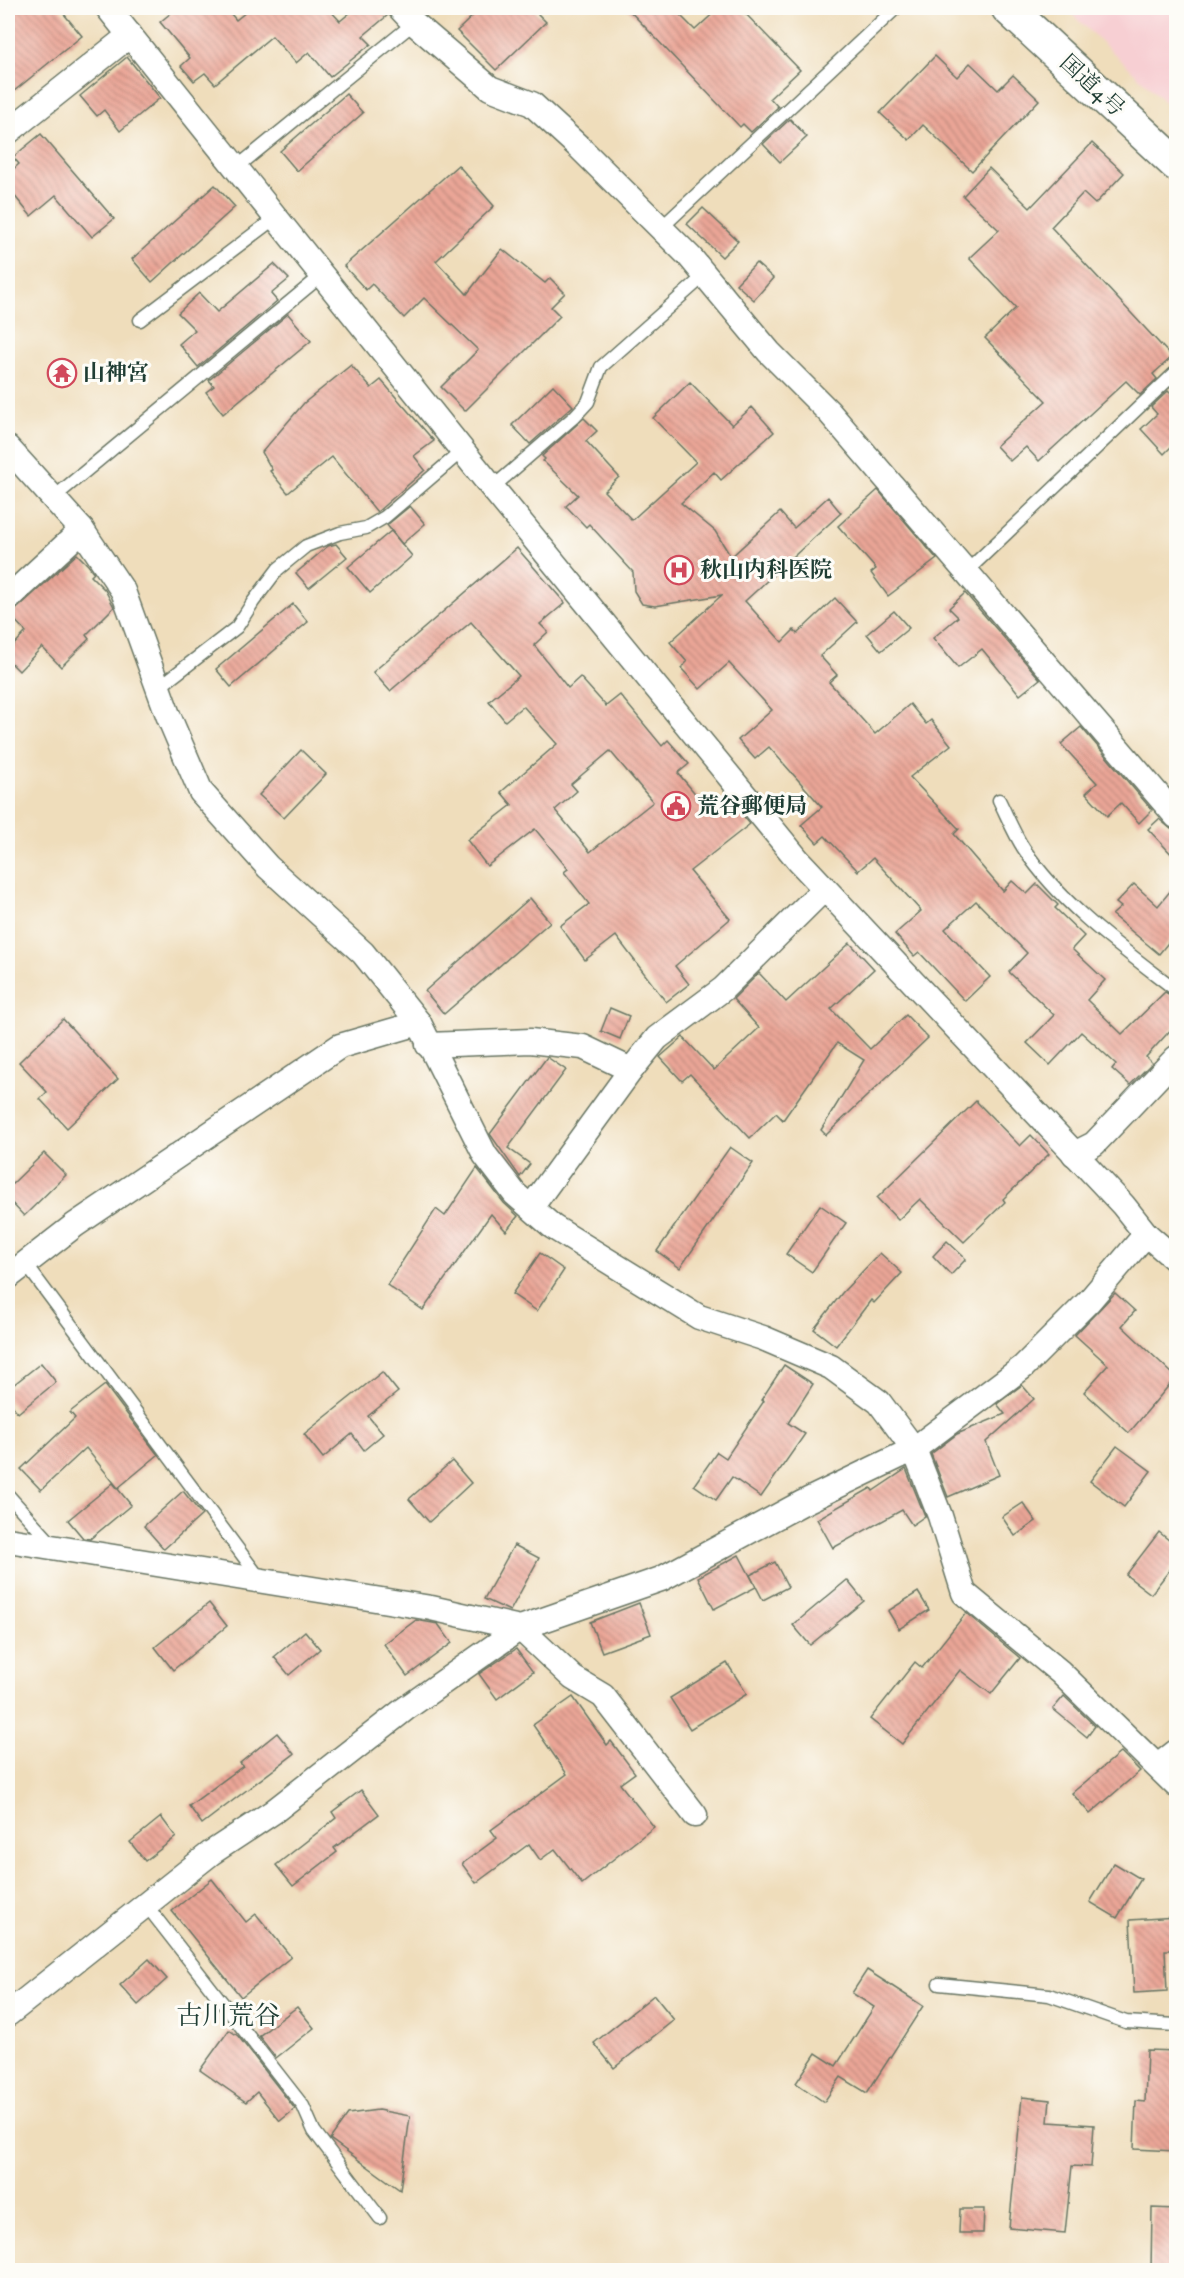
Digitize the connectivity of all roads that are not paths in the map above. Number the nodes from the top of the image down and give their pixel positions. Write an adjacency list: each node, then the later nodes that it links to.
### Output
1 (108, 8): 5 (street)
2 (896, 8): 10 (lane)
3 (1008, 8): 7 (highway, 国道4号)
4 (407, 15): 8 (lane); 10 (street)
5 (130, 35): 6 (street); 8 (street)
6 (8, 132)
7 (1176, 164)
8 (236, 168): 9 (street)
9 (275, 218): 12 (street); 13 (lane)
10 (661, 228): 11 (street)
11 (705, 275): 17 (lane); 20 (street)
12 (321, 276): 16 (street); 18 (lane)
13 (140, 320)
14 (1176, 372): 20 (lane)
15 (8, 448): 18 (street)
16 (462, 451): 17 (street); 22 (lane)
17 (492, 488): 25 (street)
18 (52, 499): 19 (street)
19 (82, 530): 21 (street); 22 (street)
20 (967, 571): 24 (street)
21 (8, 598)
22 (158, 688): 27 (street)
23 (999, 800): 26 (lane)
24 (1176, 816)
25 (824, 890): 29 (street); 30 (street)
26 (1176, 990)
27 (424, 1034): 29 (street); 31 (street); 34 (street)
28 (1176, 1058): 30 (street)
29 (631, 1070): 31 (street)
30 (1074, 1154): 32 (street)
31 (532, 1206): 35 (street)
32 (1146, 1234): 33 (street); 35 (street)
33 (1176, 1260)
34 (16, 1270): 39 (lane)
35 (914, 1449): 40 (street); 41 (street)
36 (8, 1495): 38 (lane)
37 (8, 1540): 38 (street)
38 (54, 1547): 39 (street)
39 (261, 1581): 40 (street)
40 (520, 1628): 43 (street); 44 (street)
41 (1167, 1759): 42 (street)
42 (1176, 1785)
43 (695, 1815)
44 (146, 1905): 46 (street); 48 (lane)
45 (939, 1984): 47 (lane)
46 (8, 2014)
47 (1176, 2025)
48 (380, 2218)

